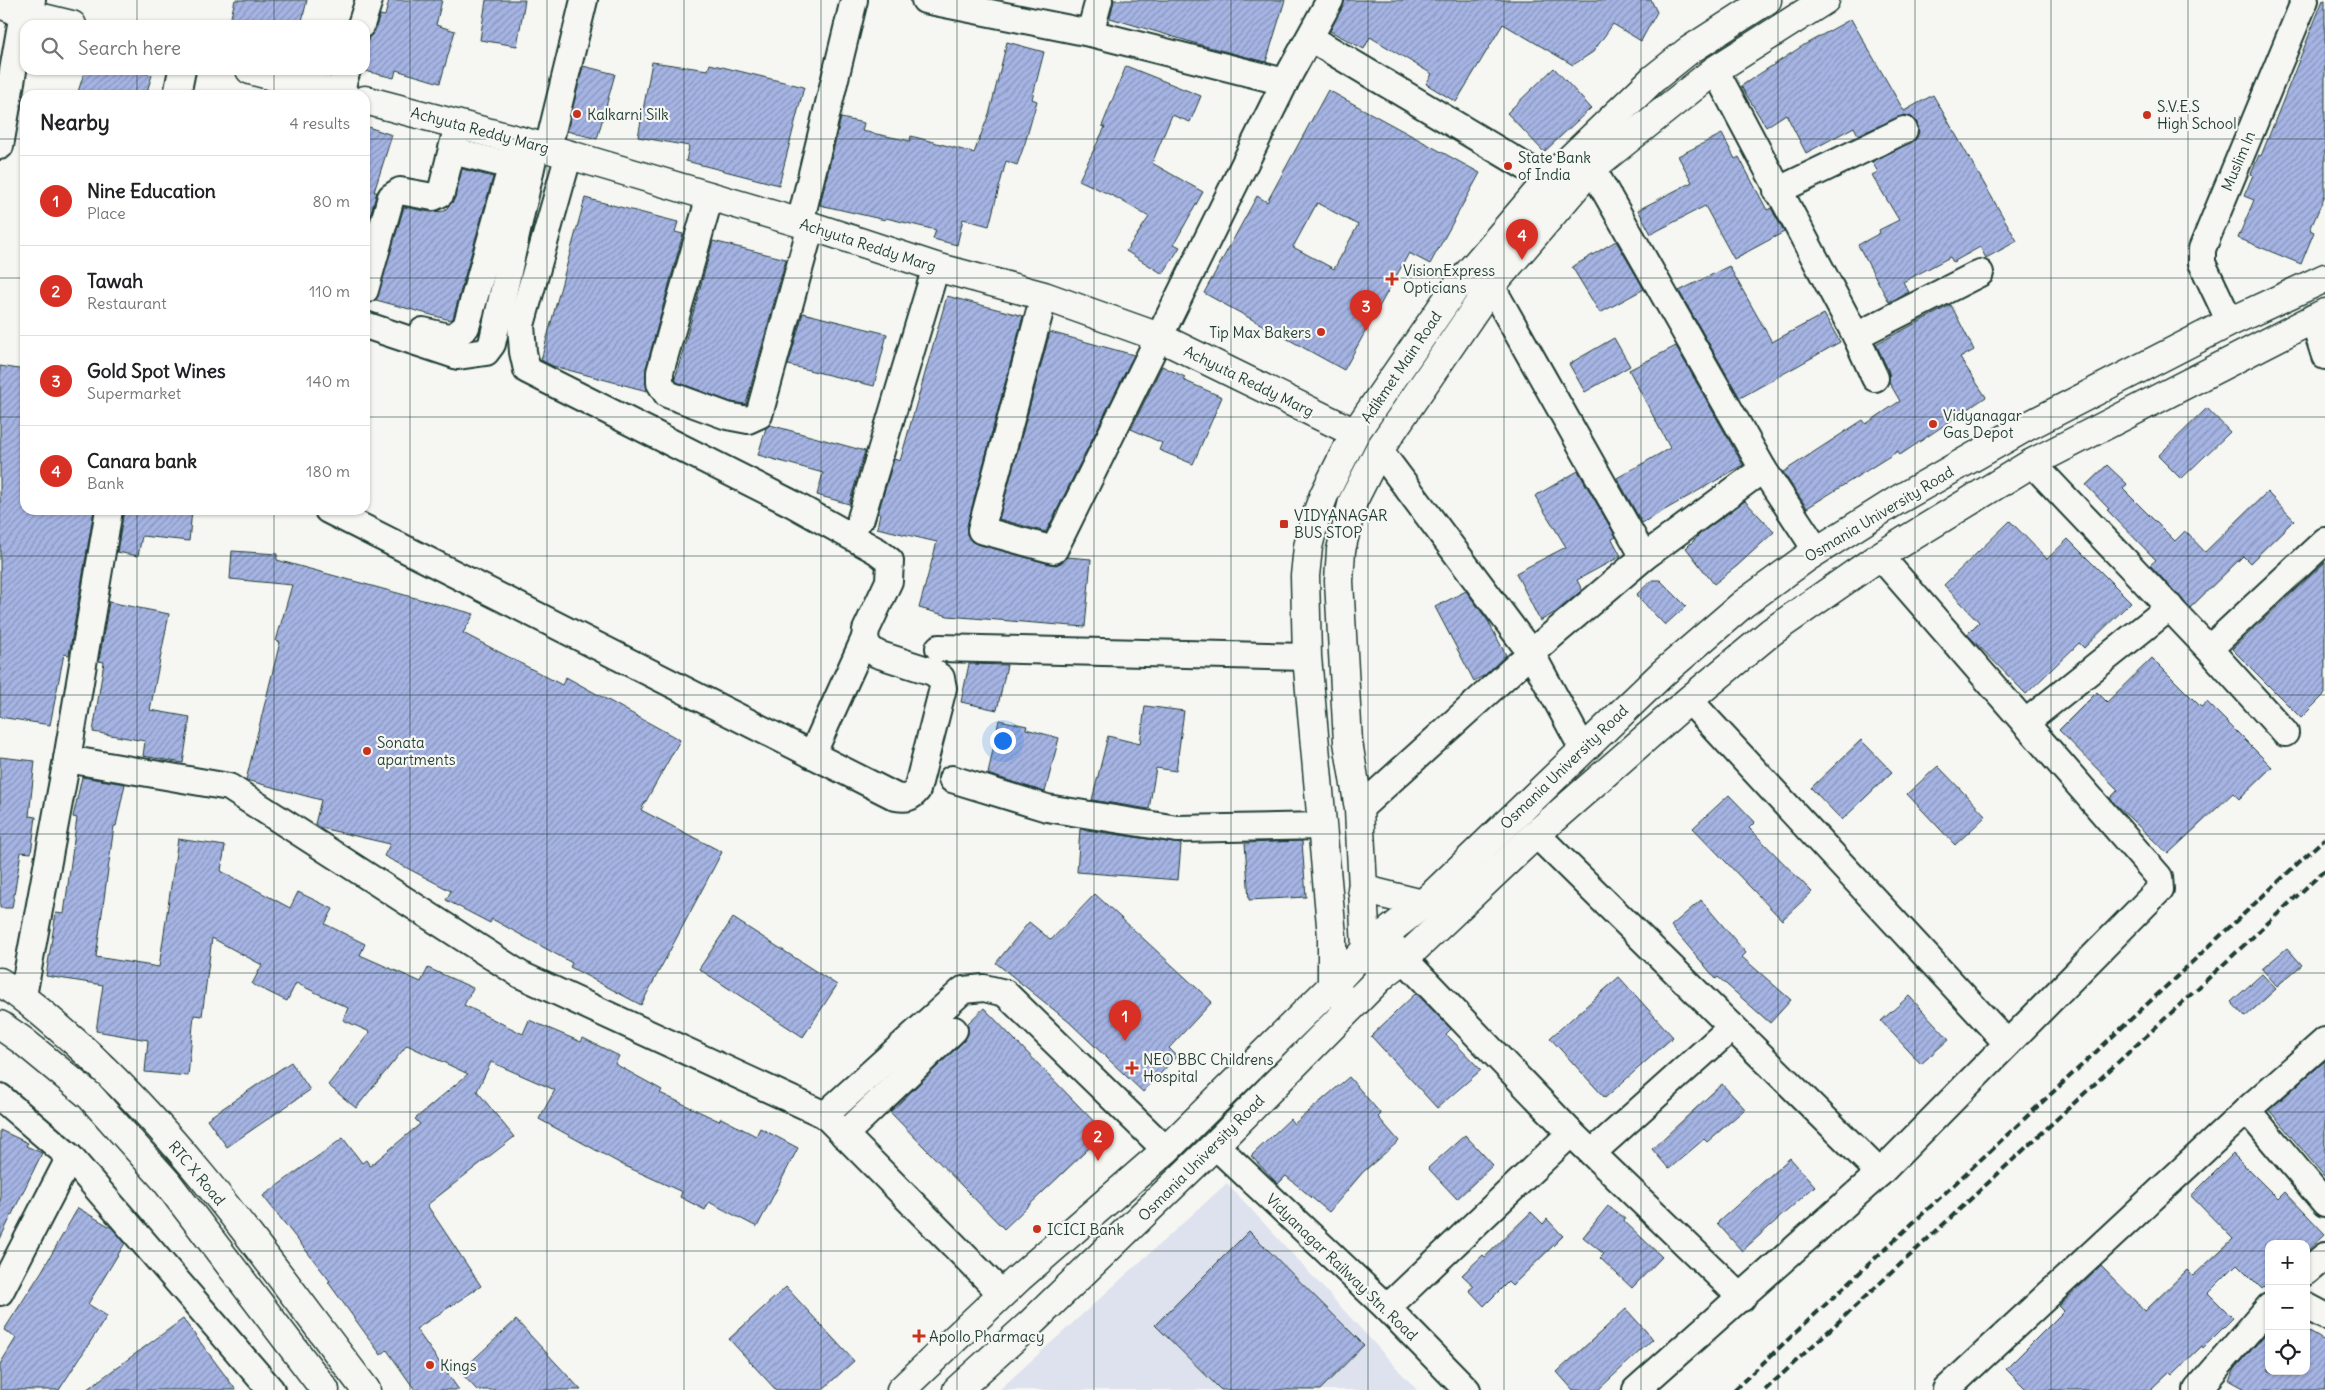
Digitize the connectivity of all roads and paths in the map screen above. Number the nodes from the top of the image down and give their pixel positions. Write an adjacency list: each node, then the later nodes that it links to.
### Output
1 (369, 0): 12 (street)
2 (584, 0): 25 (street)
3 (854, 0): 32 (street)
4 (925, 0): 13 (street)
5 (1099, 0): 13 (street)
6 (1330, 0): 14 (street)
7 (1767, 0): 29 (main road, Adikmet Main Road)
8 (1825, 0): 15 (main road, Adikmet Main Road)
9 (2305, 0): 41 (street, Muslim ln)
10 (18, 6): 11 (main road); 24 (street)
11 (58, 20)
12 (363, 20)
13 (1090, 33): 18 (street)
14 (1310, 38): 18 (street); 29 (street)
15 (1715, 70): 28 (main road, Adikmet Main Road); 30 (street)
16 (181, 75): 19 (street)
17 (273, 75): 20 (main road, Achyuta Reddy Marg)
18 (1285, 82): 44 (street)
19 (179, 90)
20 (342, 90)
21 (370, 98): 22 (main road, Achyuta Reddy Marg)
22 (458, 125): 25 (main road, Achyuta Reddy Marg); 26 (street)
23 (1904, 130): 30 (street)
24 (0, 146)
25 (543, 147): 27 (street); 31 (main road, Achyuta Reddy Marg); 45 (street); 46 (street)
26 (452, 151): 27 (street); 34 (street)
27 (512, 166): 40 (street)
28 (1592, 168): 37 (main road, Adikmet Main Road); 52 (street)
29 (1548, 180): 49 (main road, Adikmet Main Road)
30 (1777, 190): 43 (street)
31 (710, 196): 32 (main road, Achyuta Reddy Marg); 32 (street)
32 (806, 224): 33 (main road, Achyuta Reddy Marg)
33 (936, 267): 38 (main road, Achyuta Reddy Marg); 55 (street)
34 (370, 272)
35 (1980, 273): 43 (street)
36 (2325, 278): 41 (main road, Osmania University Road)
37 (1492, 286): 50 (main road, Adikmet Main Road); 59 (street)
38 (1044, 296): 44 (main road, Achyuta Reddy Marg); 44 (street)
39 (2319, 316): 47 (street); 51 (main road, Osmania University Road)
40 (370, 317)
41 (2230, 322): 57 (main road, Osmania University Road)
42 (370, 327): 45 (street)
43 (1856, 336): 48 (street)
44 (1159, 337): 49 (main road, Achyuta Reddy Marg)
45 (492, 344): 46 (street)
46 (523, 352): 61 (street)
47 (2325, 356)
48 (1875, 378)
49 (1355, 433): 65 (main road, Adikmet Main Road)
50 (1379, 450): 64 (street); 73 (main road, Adikmet Main Road)
51 (2032, 463): 58 (main road, Osmania University Road); 60 (street)
52 (1763, 468): 57 (street); 59 (street)
53 (108, 515): 71 (street)
54 (338, 515): 70 (street)
55 (861, 518)
56 (2325, 541): 63 (street)
57 (1816, 551): 69 (main road, Osmania University Road)
58 (1880, 556): 66 (main road, Osmania University Road); 67 (street)
59 (1644, 557): 64 (street)
60 (2170, 607): 63 (street); 67 (street)
61 (865, 638): 70 (street); 70 (street)
62 (939, 648): 65 (street)
63 (2209, 649): 68 (street)
64 (1531, 653): 69 (street); 73 (street)
65 (1307, 657): 74 (main road, Adikmet Main Road)
66 (1689, 700): 75 (main road, Osmania University Road); 88 (street)
67 (2025, 723): 88 (street)
68 (2285, 733)
69 (1583, 749): 77 (main road, Osmania University Road)
70 (812, 755)
71 (67, 759): 82 (street); 93 (street)
72 (952, 779): 74 (street)
73 (1358, 809): 76 (main road, Adikmet Main Road)
74 (1322, 826): 81 (main road, Adikmet Main Road)
75 (1536, 834): 79 (main road, Osmania University Road); 85 (street)
76 (1362, 889): 77 (main road); 78 (main road, Adikmet Main Road)
77 (1423, 904): 78 (main road, Osmania University Road)
78 (1375, 942): 79 (main road); 81 (main road, Osmania University Road)
79 (1394, 967): 83 (main road, Osmania University Road); 94 (street)
80 (0, 982): 82 (main road, RTC X Road)
81 (1332, 986): 83 (main road); 97 (main road, Osmania University Road)
82 (23, 996): 89 (main road, RTC X Road)
83 (1351, 1007): 96 (main road, Osmania University Road)
84 (0, 1025): 90 (main road, RTC X Road)
85 (1732, 1027): 98 (street); 100 (street)
86 (954, 1030): 95 (street)
87 (2325, 1040): 92 (street)
88 (2007, 1044): 100 (street)
89 (113, 1076): 90 (main road); 113 (main road, RTC X Road)
90 (90, 1096): 112 (main road, RTC X Road)
91 (0, 1097): 99 (street)
92 (2247, 1110): 101 (street); 118 (street)
93 (825, 1115): 95 (street); 97 (street)
94 (1571, 1134): 98 (street); 107 (street)
95 (844, 1135): 105 (street)
96 (1215, 1146): 107 (street, Vidyanagar Railway Stn. Road); 115 (main road, Osmania University Road)
97 (1166, 1150): 105 (main road, Osmania University Road)
98 (1592, 1153): 106 (street)
99 (70, 1157): 104 (street); 111 (street)
100 (1880, 1173): 106 (street)
101 (2325, 1203)
102 (2325, 1256): 103 (street)
103 (2310, 1269)
104 (0, 1292)
105 (1002, 1294): 114 (main road, Osmania University Road)
106 (1742, 1298): 117 (street)
107 (1387, 1308): 116 (street, Vidyanagar Railway Stn. Road)
108 (2310, 1308): 110 (street)
109 (2265, 1312): 119 (street)
110 (2325, 1316)
111 (271, 1390)
112 (325, 1390)
113 (366, 1390)
114 (901, 1390)
115 (957, 1390)
116 (1467, 1390)
117 (1636, 1390)
118 (1946, 1390)
119 (2197, 1390)

